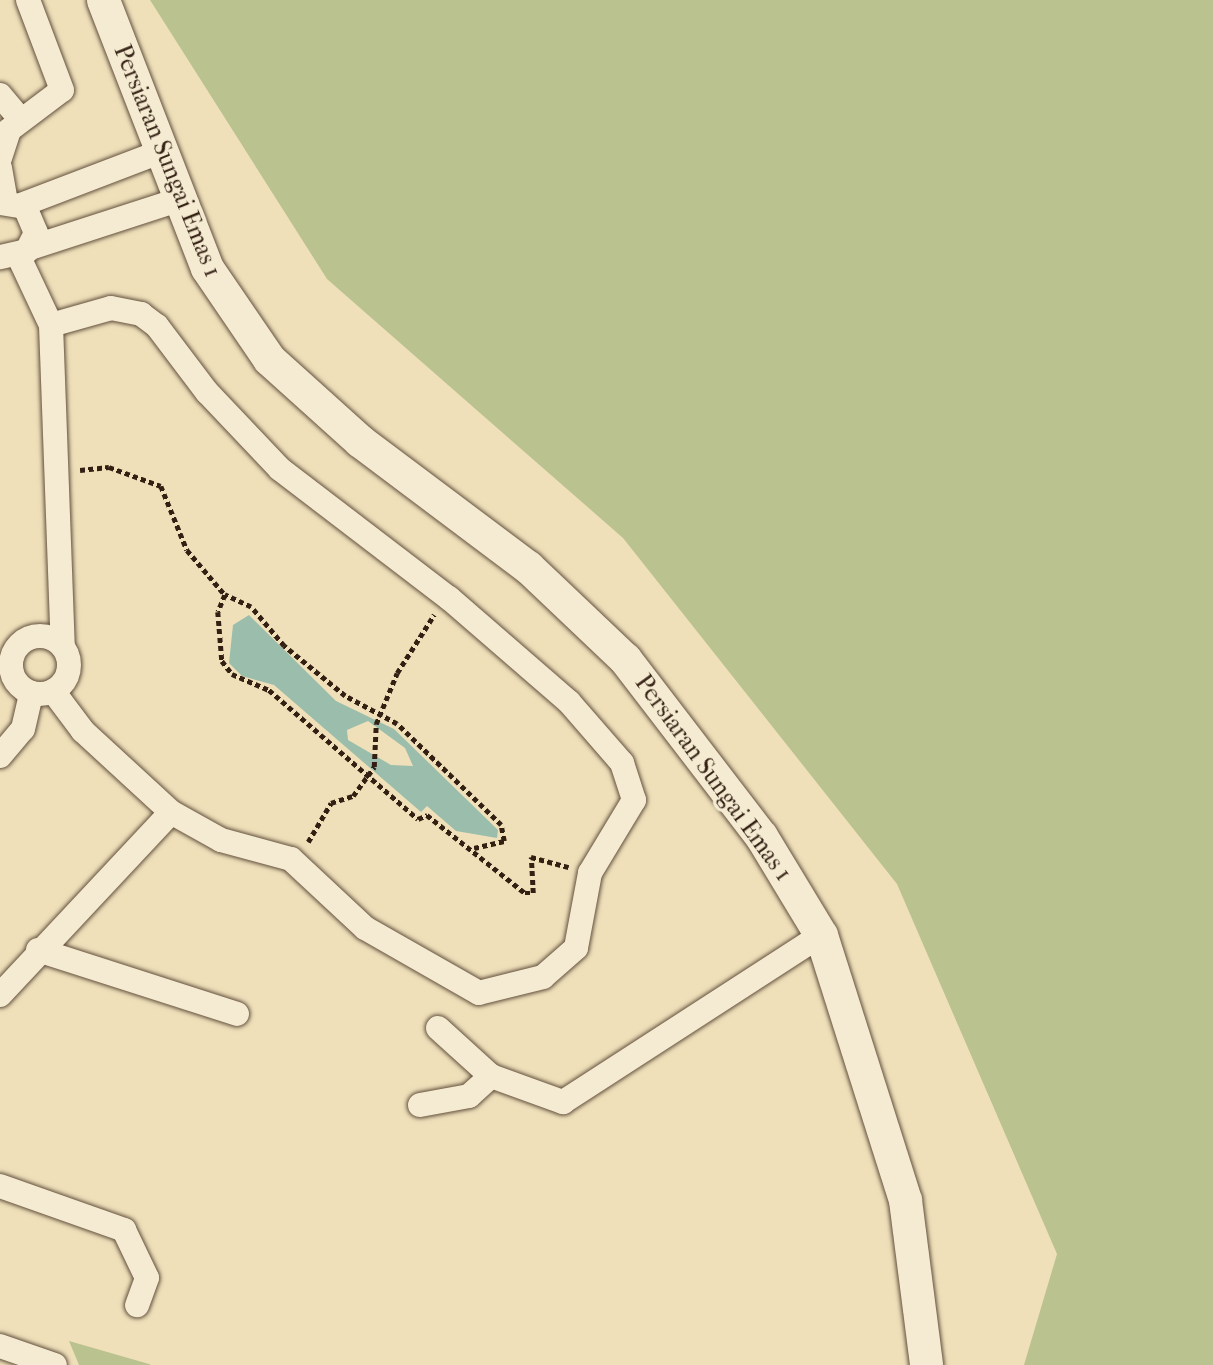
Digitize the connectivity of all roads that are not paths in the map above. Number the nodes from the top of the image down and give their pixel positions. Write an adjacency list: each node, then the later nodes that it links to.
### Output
1 (29, 0): 4 (street)
2 (103, 0): 5 (street, Persiaran Sungai Emas 1)
3 (0, 95): 4 (street)
4 (20, 119): 6 (street)
5 (160, 152): 8 (street, Persiaran Sungai Emas 1); 9 (street)
6 (0, 158)
7 (0, 168): 9 (street)
8 (178, 200): 10 (street); 16 (street, Persiaran Sungai Emas 1)
9 (9, 203): 10 (street)
10 (16, 253): 11 (street)
11 (51, 325): 12 (street); 15 (street)
12 (63, 646): 13 (street); 13 (street)
13 (42, 692): 14 (street); 15 (street)
14 (0, 756)
15 (171, 812): 17 (street)
16 (821, 935): 21 (street); 27 (street, Persiaran Sungai Emas 1)
17 (38, 950): 18 (street); 19 (street)
18 (0, 995)
19 (237, 1014)
20 (438, 1028): 21 (street)
21 (491, 1076): 22 (street)
22 (420, 1105)
23 (0, 1186): 24 (street)
24 (137, 1305)
25 (0, 1346): 26 (street)
26 (55, 1365)
27 (926, 1365)

